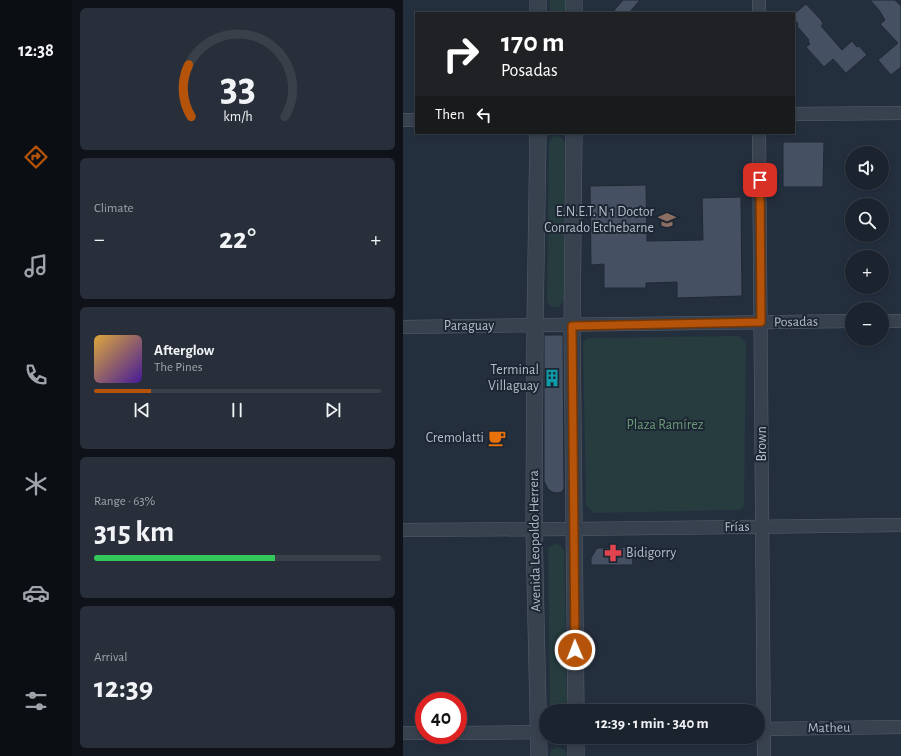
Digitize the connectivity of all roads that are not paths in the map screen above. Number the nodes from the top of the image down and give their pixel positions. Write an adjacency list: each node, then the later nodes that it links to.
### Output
1 (538, 0): 4 (street)
2 (574, 0): 5 (street)
3 (759, 0): 6 (street)
4 (538, 12)
5 (574, 12)
6 (759, 12)
7 (901, 113): 8 (street)
8 (795, 114)
9 (403, 120): 10 (street)
10 (415, 120)
11 (538, 134): 18 (street, Avenida Leopoldo Herrera)
12 (574, 134): 19 (street)
13 (759, 134): 17 (street, Brown)
14 (845, 321): 17 (street, Posadas)
15 (889, 321): 16 (street)
16 (901, 321)
17 (761, 322): 19 (street, Posadas); 22 (street, Brown)
18 (535, 326): 19 (street); 20 (street, Paraguay); 23 (street, Avenida Leopoldo Herrera)
19 (572, 326): 24 (street)
20 (403, 327)
21 (901, 525): 22 (street, Frías)
22 (763, 527): 24 (street, Frías); 28 (street, Brown)
23 (534, 529): 24 (street, Frías); 25 (street, Frías); 26 (street, Avenida Leopoldo Herrera)
24 (573, 529): 27 (street)
25 (403, 530)
26 (541, 704)
27 (576, 704)
28 (761, 704)
29 (901, 727): 30 (street, Matheu)
30 (765, 729)
31 (539, 732): 34 (street)
32 (403, 733): 33 (street)
33 (415, 733)
34 (467, 733)
35 (540, 744): 38 (street, Avenida Leopoldo Herrera)
36 (576, 744): 39 (street)
37 (763, 744): 40 (street, Brown)
38 (539, 756)
39 (576, 756)
40 (764, 756)

